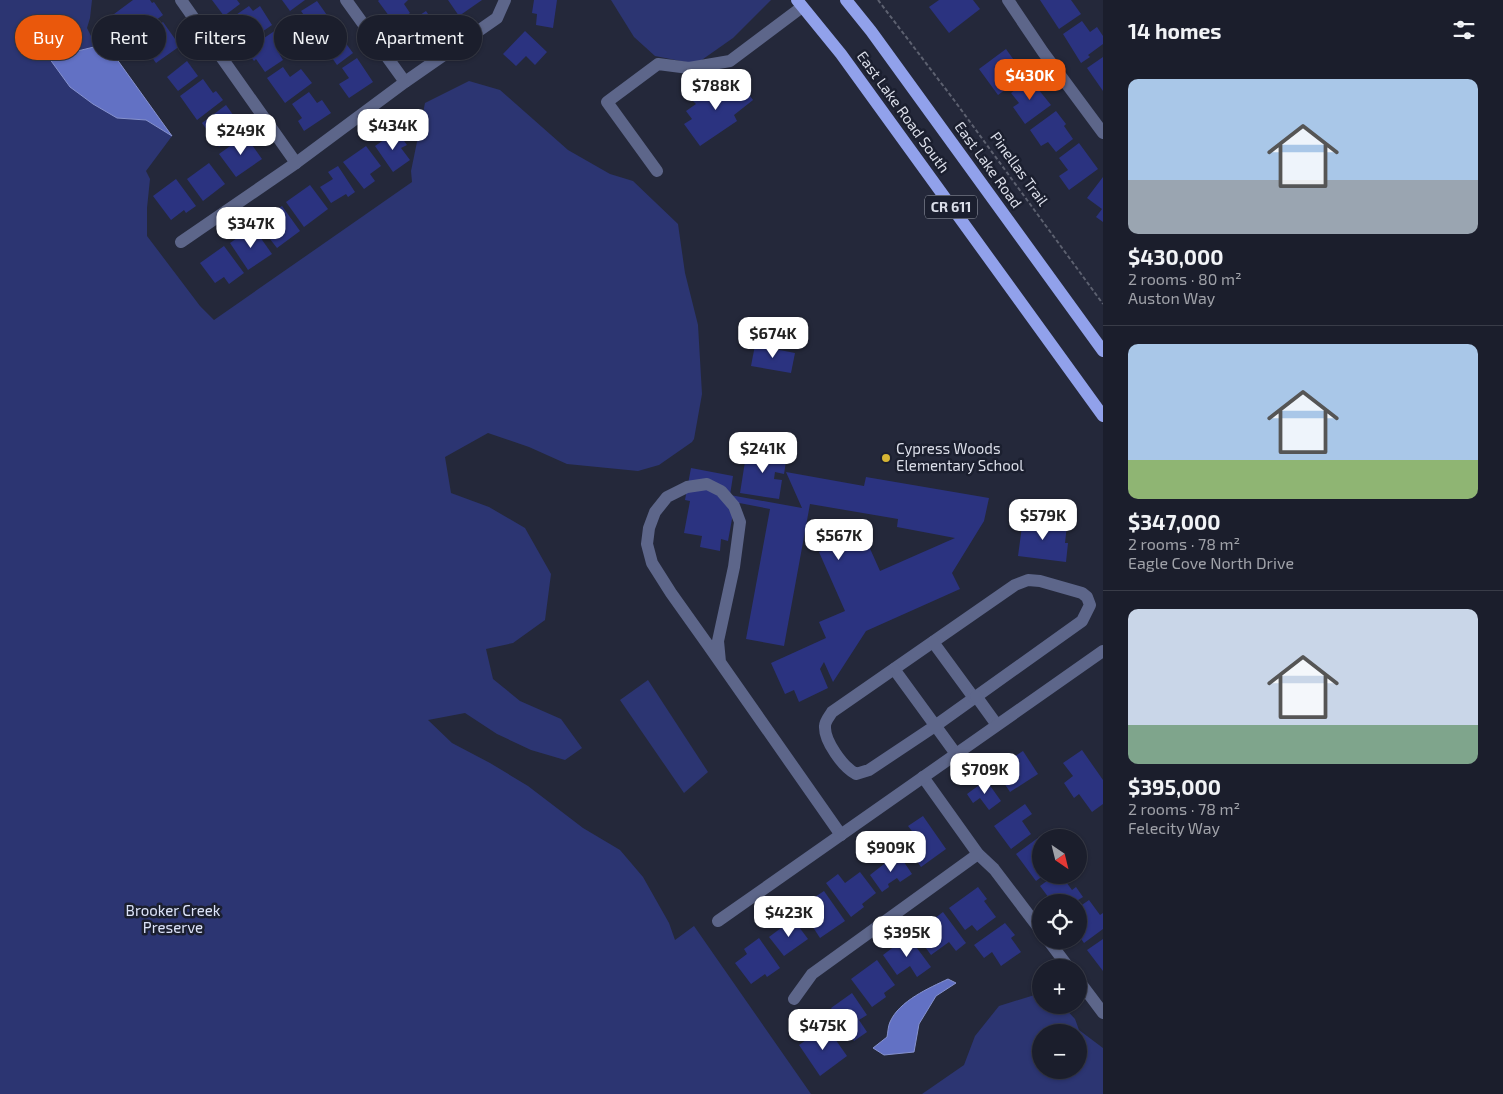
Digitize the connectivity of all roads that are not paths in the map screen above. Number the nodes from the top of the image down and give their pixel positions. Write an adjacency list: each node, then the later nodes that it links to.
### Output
1 (181, 0): 9 (street)
2 (346, 0): 7 (street)
3 (505, 0): 7 (street)
4 (846, 0): 12 (main road, East Lake Road / CR 611)
5 (1008, 0): 8 (street)
6 (800, 3): 10 (street); 13 (main road, East Lake Road South / CR 611)
7 (405, 82): 9 (street)
8 (1103, 134)
9 (296, 163): 11 (street)
10 (657, 171)
11 (181, 242)
12 (1103, 351)
13 (1103, 416)
14 (933, 642): 17 (street); 18 (street); 18 (street)
15 (1103, 651): 20 (street)
16 (720, 662): 16 (street); 23 (street)
17 (894, 669): 19 (street); 19 (street)
18 (975, 697): 19 (street); 20 (street)
19 (935, 726): 21 (street)
20 (997, 726): 21 (street)
21 (956, 754): 22 (street)
22 (923, 777): 23 (street); 24 (street)
23 (841, 835): 26 (street)
24 (978, 854): 25 (street); 28 (street)
25 (1032, 919)
26 (718, 921)
27 (1087, 992): 29 (street)
28 (794, 999)
29 (1103, 1013)

